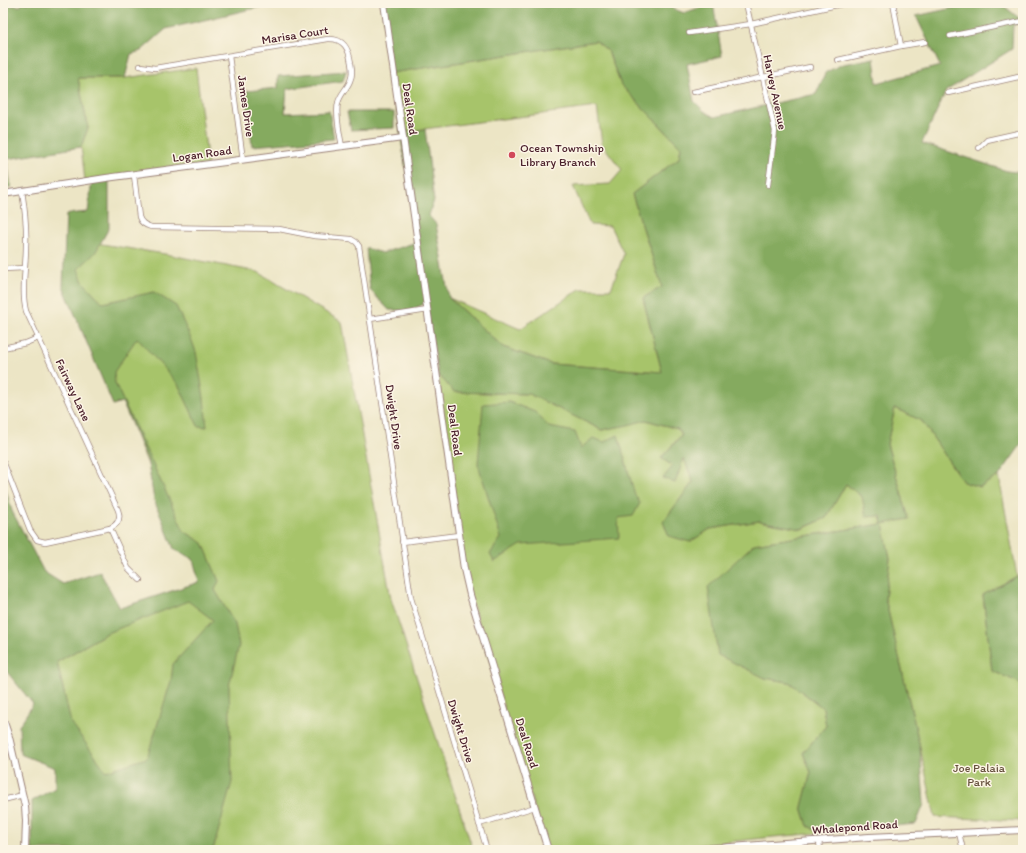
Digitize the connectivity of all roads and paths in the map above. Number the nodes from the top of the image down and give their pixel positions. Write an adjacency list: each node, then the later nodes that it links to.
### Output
1 (384, 3): 20 (street, Deal Road)
2 (746, 3): 6 (street, Harvey Avenue)
3 (846, 3): 6 (street)
4 (893, 3): 10 (street)
5 (1023, 20): 8 (street)
6 (750, 24): 7 (street); 16 (street, Harvey Avenue)
7 (689, 33)
8 (950, 36)
9 (925, 42): 10 (street)
10 (901, 46): 12 (street)
11 (229, 56): 13 (street, Marisa Court); 21 (street, Marisa Court); 23 (street, James Drive)
12 (838, 60)
13 (140, 66)
14 (810, 66): 16 (street)
15 (1023, 76): 18 (street)
16 (762, 77): 17 (street); 25 (street, Harvey Avenue)
17 (694, 92)
18 (948, 93)
19 (1023, 132): 22 (street)
20 (404, 138): 21 (street, Logan Road); 30 (street, Deal Road)
21 (342, 146): 23 (street, Logan Road)
22 (979, 148)
23 (244, 160): 24 (street, Logan Road)
24 (134, 174): 26 (street, Logan Road); 31 (street, Dwight Drive)
25 (768, 185)
26 (22, 191): 27 (street, Logan Road); 28 (street, Fairway Lane)
27 (3, 194)
28 (25, 268): 29 (street); 32 (street, Fairway Lane)
29 (3, 269)
30 (428, 310): 31 (street); 36 (street, Deal Road)
31 (370, 319): 37 (street, Dwight Drive)
32 (38, 338): 33 (street); 35 (street, Fairway Lane)
33 (3, 348)
34 (3, 461): 35 (street)
35 (110, 528): 38 (street)
36 (459, 536): 37 (street); 42 (street, Deal Road)
37 (402, 542): 43 (street, Dwight Drive)
38 (140, 580)
39 (3, 719): 40 (street)
40 (23, 795): 41 (street); 47 (street)
41 (3, 800)
42 (535, 807): 43 (street); 49 (street, Deal Road)
43 (479, 824): 48 (street, Dwight Drive)
44 (1023, 830): 45 (street, Whalepond Road)
45 (959, 833): 46 (street, Whalepond Road); 52 (street)
46 (819, 841): 50 (street, Whalepond Road); 51 (street)
47 (25, 850)
48 (487, 850)
49 (548, 850)
50 (689, 850)
51 (820, 850)
52 (963, 850)

